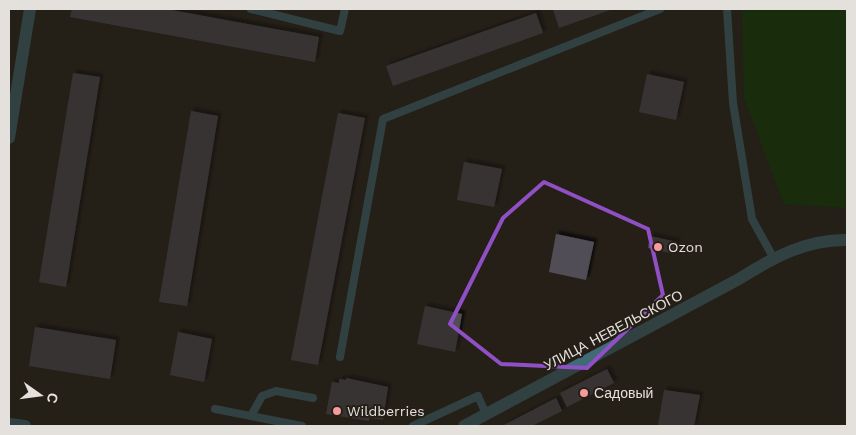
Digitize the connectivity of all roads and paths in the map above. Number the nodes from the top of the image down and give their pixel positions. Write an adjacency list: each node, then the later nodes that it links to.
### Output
1 (30, 9): 6 (street)
2 (251, 9): 3 (lane)
3 (345, 9)
4 (660, 9): 9 (lane)
5 (727, 9): 8 (lane)
6 (9, 138)
7 (847, 240): 8 (street, УЛИЦА НЕВЕЛЬСКОГО)
8 (773, 257): 12 (street, УЛИЦА НЕВЕЛЬСКОГО)
9 (340, 357)
10 (313, 398): 13 (lane)
11 (215, 409): 13 (lane)
12 (486, 414): 17 (lane); 18 (street, УЛИЦА НЕВЕЛЬСКОГО)
13 (251, 416): 16 (lane)
14 (9, 424): 15 (street)
15 (25, 426)
16 (302, 426)
17 (414, 426)
18 (464, 426)

